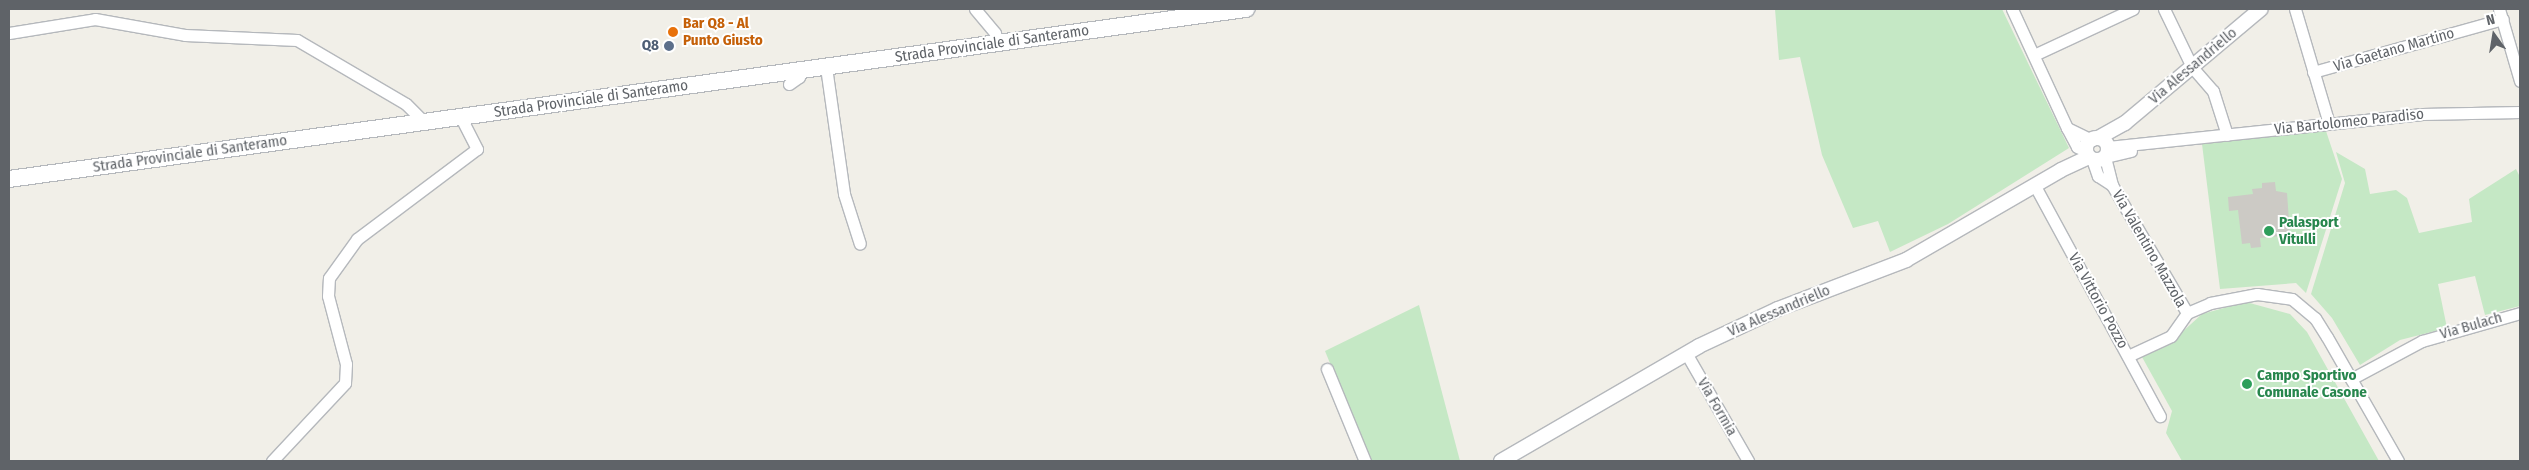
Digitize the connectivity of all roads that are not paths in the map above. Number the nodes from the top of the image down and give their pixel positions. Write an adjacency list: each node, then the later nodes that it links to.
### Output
1 (975, 9): 10 (street)
2 (1246, 9): 10 (main road, Strada Provinciale di Santeramo)
3 (2012, 9): 11 (street)
4 (2133, 9): 11 (street)
5 (2164, 9): 13 (street)
6 (2261, 9): 13 (street, Via Alessandriello)
7 (2295, 9): 14 (street)
8 (2503, 12): 14 (street, Via Gaetano Martino); 15 (street)
9 (9, 33): 18 (street)
10 (997, 43): 12 (main road, Strada Provinciale di Santeramo)
11 (2034, 55): 21 (street)
12 (826, 67): 17 (main road, Strada Provinciale di Santeramo); 24 (street)
13 (2192, 67): 20 (street); 21 (street, Via Alessandriello)
14 (2314, 72): 19 (street)
15 (2520, 81)
16 (2520, 112): 19 (street, Via Bartolomeo Paradiso)
17 (461, 117): 18 (main road, Strada Provinciale di Santeramo); 32 (street)
18 (424, 122): 22 (main road, Strada Provinciale di Santeramo)
19 (2329, 124): 20 (street, Via Bartolomeo Paradiso)
20 (2227, 135): 21 (street, Via Bartolomeo Paradiso)
21 (2096, 150): 23 (street, Via Alessandriello); 25 (street, Via Valentino Mazzola)
22 (9, 179)
23 (2035, 186): 27 (street, Via Alessandriello); 28 (street, Via Vittorio Pozzo)
24 (860, 244)
25 (2187, 313): 28 (street); 30 (street)
26 (2520, 313): 30 (street, Via Bulach)
27 (1686, 353): 34 (street, Via Alessandriello); 35 (street, Via Formia)
28 (2128, 356): 31 (street, Via Vittorio Pozzo)
29 (1327, 369): 33 (street)
30 (2351, 379): 36 (street)
31 (2160, 416)
32 (272, 461)
33 (1365, 461)
34 (1501, 461)
35 (1748, 461)
36 (2398, 461)

